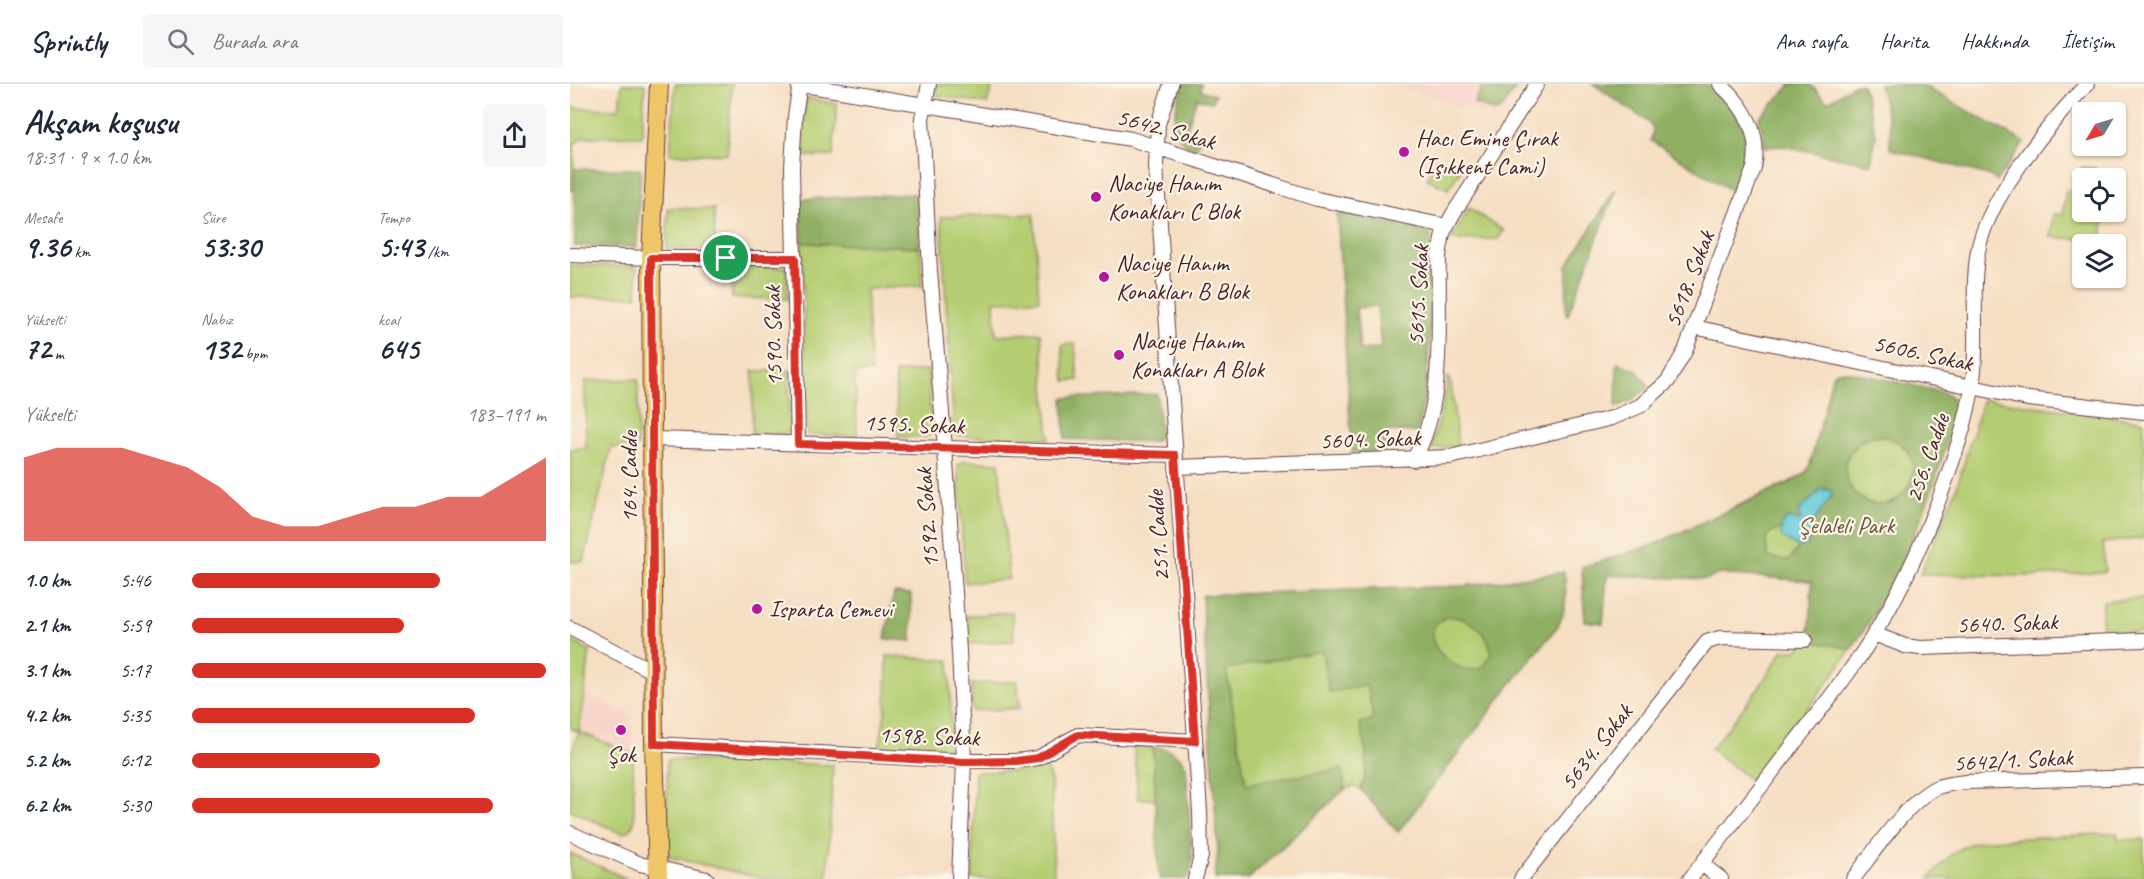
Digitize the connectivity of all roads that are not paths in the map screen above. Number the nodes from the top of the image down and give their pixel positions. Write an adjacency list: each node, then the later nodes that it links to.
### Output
1 (659, 84): 12 (main road, 164. Cadde)
2 (799, 84): 8 (street, 5642. Sokak); 13 (street, 1590. Sokak)
3 (929, 84): 8 (street, 1592. Sokak)
4 (1171, 84): 9 (street, 251. Cadde)
5 (1537, 84): 10 (street, 5615. Sokak)
6 (1720, 84): 14 (street, 5618. Sokak)
7 (2087, 84): 15 (street, 256. Cadde)
8 (923, 106): 9 (street, 5642. Sokak); 20 (street, 1592. Sokak)
9 (1156, 147): 10 (street, 5642. Sokak); 22 (street, 251. Cadde)
10 (1446, 225): 21 (street, 5615. Sokak)
11 (570, 255): 12 (street)
12 (651, 258): 13 (street); 18 (main road, 164. Cadde)
13 (795, 258): 19 (street, 1590. Sokak)
14 (1695, 327): 15 (street, 5606. Sokak); 17 (street, 5618. Sokak)
15 (1972, 387): 16 (street, 5606. Sokak); 24 (street, 256. Cadde)
16 (2144, 412)
17 (1562, 430): 21 (street, 5604. Sokak)
18 (653, 439): 19 (street, 1595. Sokak); 27 (main road, 164. Cadde)
19 (798, 444): 20 (street, 1595. Sokak)
20 (945, 448): 22 (street, 1595. Sokak); 30 (street, 1592. Sokak)
21 (1413, 460): 22 (street, 5604. Sokak)
22 (1175, 461): 28 (street, 251. Cadde)
23 (570, 628): 27 (street)
24 (1874, 634): 26 (street, 5640. Sokak); 33 (street, 256. Cadde)
25 (1805, 640): 38 (street, 5634. Sokak)
26 (2144, 640)
27 (654, 672): 29 (main road, 164. Cadde)
28 (1195, 741): 30 (street, 1598. Sokak); 37 (street, 251. Cadde)
29 (654, 744): 30 (street, 1598. Sokak); 34 (main road, 164. Cadde)
30 (964, 762): 36 (street, 1592. Sokak)
31 (2144, 777): 41 (street, 5642/1. Sokak)
32 (570, 833): 34 (street)
33 (1702, 864): 39 (street, 256. Cadde); 40 (street)
34 (658, 874): 35 (street)
35 (707, 879)
36 (959, 879)
37 (1195, 879)
38 (1521, 879)
39 (1690, 879)
40 (1721, 879)
41 (1853, 879)

